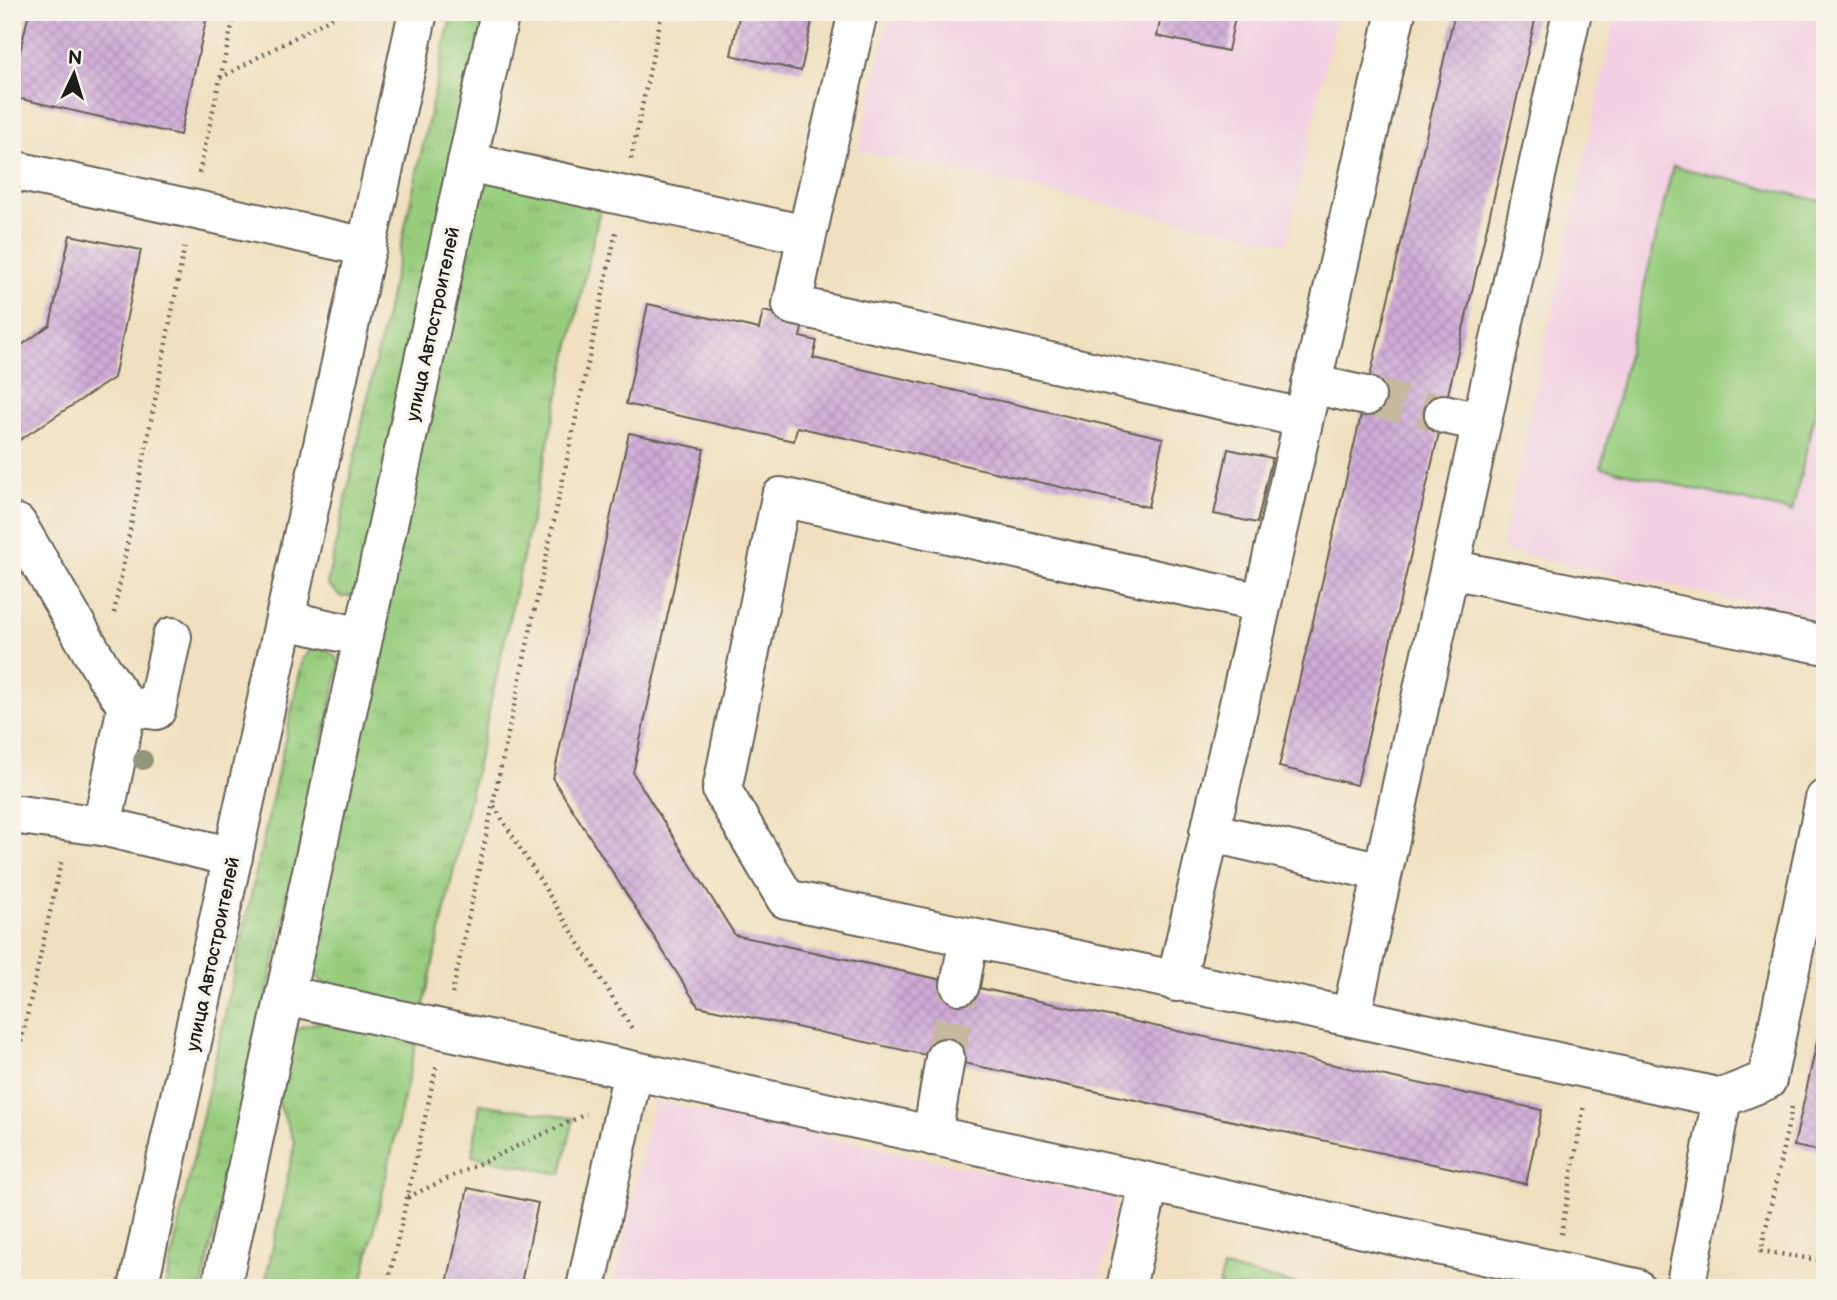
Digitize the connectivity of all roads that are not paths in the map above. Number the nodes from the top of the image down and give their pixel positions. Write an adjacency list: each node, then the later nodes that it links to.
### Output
1 (418, 12): 9 (main road, улица Автостроителей)
2 (500, 12): 6 (main road, улица Автостроителей)
3 (858, 12): 8 (main road)
4 (1396, 12): 11 (main road)
5 (1572, 12): 13 (main road)
6 (467, 162): 8 (main road); 19 (main road, улица Автостроителей)
7 (14, 179): 9 (main road)
8 (807, 235): 11 (main road)
9 (367, 247): 17 (main road, улица Автостроителей)
10 (1366, 396): 11 (main road)
11 (1307, 401): 16 (main road)
12 (1444, 414): 13 (main road)
13 (1481, 422): 15 (main road)
14 (17, 524): 21 (main road)
15 (1450, 569): 20 (main road); 27 (main road)
16 (1261, 603): 25 (main road); 28 (main road)
17 (285, 620): 19 (main road); 26 (main road, улица Автостроителей)
18 (172, 637): 21 (main road)
19 (363, 637): 31 (main road, улица Автостроителей)
20 (1825, 645)
21 (127, 706): 24 (main road)
22 (1825, 799): 35 (main road)
23 (12, 814): 24 (main road)
24 (86, 825): 26 (main road)
25 (1209, 832): 27 (main road); 29 (main road)
26 (233, 857): 38 (main road, улица Автостроителей)
27 (1382, 872): 32 (main road)
28 (968, 937): 29 (main road); 30 (main road)
29 (1176, 982): 32 (main road)
30 (960, 985)
31 (285, 995): 34 (main road); 39 (main road, улица Автостроителей)
32 (1351, 1017): 35 (main road)
33 (946, 1058): 36 (main road)
34 (633, 1071): 36 (main road); 40 (main road)
35 (1722, 1098): 43 (main road)
36 (932, 1136): 37 (main road)
37 (1149, 1183): 41 (main road); 42 (main road)
38 (138, 1288)
39 (220, 1288)
40 (586, 1288)
41 (1126, 1288)
42 (1636, 1288)
43 (1685, 1288)

